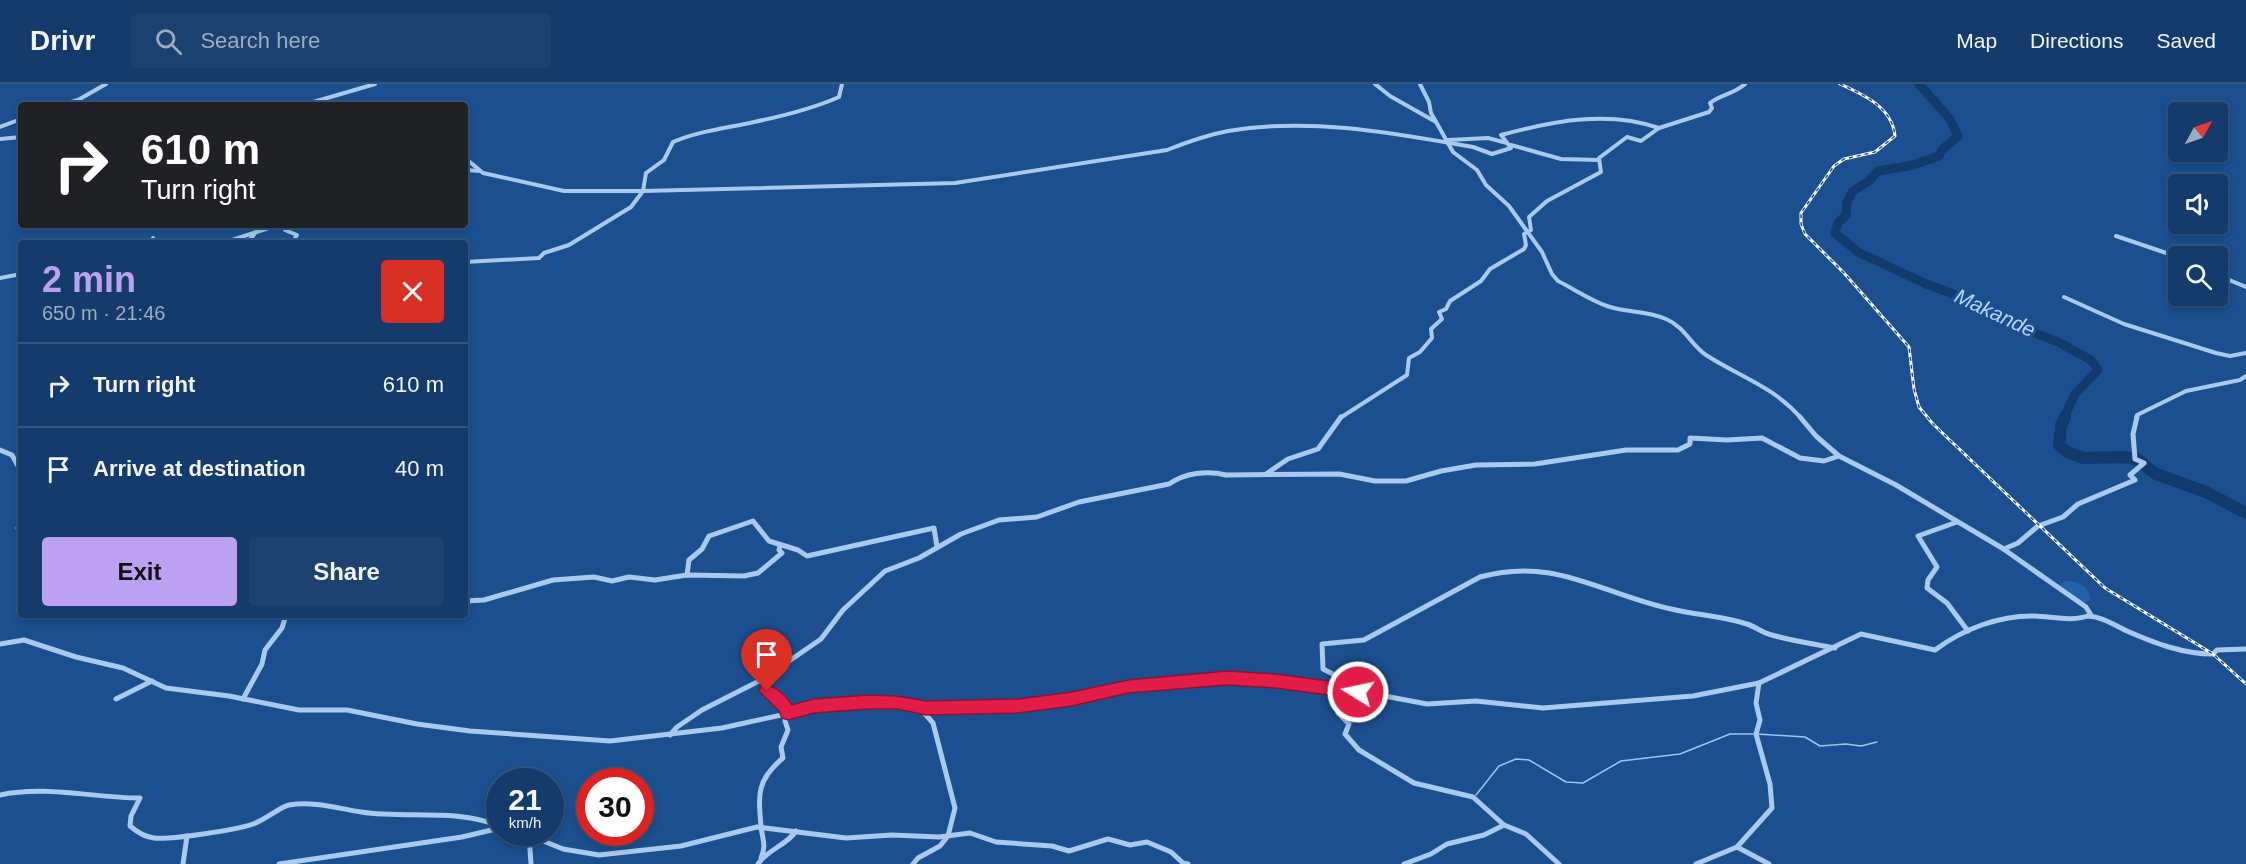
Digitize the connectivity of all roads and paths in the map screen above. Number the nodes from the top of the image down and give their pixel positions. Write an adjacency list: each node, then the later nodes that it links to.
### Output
1 (106, 84): 7 (street)
2 (375, 84): 8 (street)
3 (842, 84): 23 (street)
4 (1375, 84): 10 (street)
5 (1420, 84): 10 (street)
6 (1745, 84): 12 (street)
7 (71, 102)
8 (313, 102)
9 (18, 120): 11 (street)
10 (1436, 122): 15 (street)
11 (0, 127)
12 (1659, 128): 16 (street); 18 (street)
13 (18, 137): 14 (street)
14 (0, 139)
15 (1448, 143): 16 (street); 16 (street); 23 (street); 27 (street)
16 (1509, 144): 18 (street)
17 (468, 160): 19 (street)
18 (1599, 160): 27 (street)
19 (472, 162): 20 (street); 22 (street)
20 (468, 163)
21 (468, 170): 22 (street)
22 (480, 171): 23 (street)
23 (643, 191): 33 (street)
24 (269, 228): 26 (street)
25 (285, 228): 31 (street)
26 (256, 232): 29 (street); 30 (street)
27 (1527, 232): 42 (street); 44 (street)
28 (2116, 236): 32 (street)
29 (232, 240)
30 (249, 240)
31 (294, 240)
32 (2168, 253)
33 (468, 262)
34 (18, 275): 35 (street)
35 (0, 278)
36 (2228, 280): 37 (street)
37 (2246, 287)
38 (2064, 297): 39 (street)
39 (2246, 353)
40 (2246, 376): 48 (street)
41 (0, 450): 43 (street)
42 (1839, 456): 44 (street); 45 (street)
43 (18, 466)
44 (1266, 474): 47 (street)
45 (1957, 522): 48 (street); 55 (street)
46 (780, 546): 47 (street); 49 (street); 49 (street)
47 (937, 548): 59 (street)
48 (2004, 549): 51 (street)
49 (687, 575): 50 (street)
50 (468, 601)
51 (2086, 607): 52 (street); 53 (street)
52 (2088, 616): 53 (street); 55 (street)
53 (2099, 617): 58 (street)
54 (286, 618): 64 (street)
55 (1968, 630): 57 (street)
56 (0, 644): 60 (street)
57 (1835, 648): 61 (street); 62 (street)
58 (2246, 649)
59 (763, 679): 66 (street); 67 (street)
60 (152, 681): 63 (street); 64 (street)
61 (1759, 683): 62 (street); 78 (street)
62 (1342, 688): 65 (street); 70 (street)
63 (116, 699)
64 (243, 699): 67 (street)
65 (919, 706): 66 (street); 75 (street)
66 (788, 713): 67 (street); 71 (street)
67 (670, 735)
68 (0, 795): 74 (street)
69 (486, 821): 74 (street)
70 (1503, 825): 85 (street); 86 (street)
71 (761, 827): 73 (street); 77 (street); 79 (street)
72 (486, 831): 81 (street)
73 (796, 831): 75 (street); 79 (street)
74 (187, 836): 80 (street)
75 (948, 836): 83 (street); 84 (street)
76 (530, 846): 82 (street)
77 (556, 846)
78 (1737, 847): 87 (street); 88 (street)
79 (759, 861)
80 (183, 864)
81 (279, 864)
82 (531, 864)
83 (913, 864)
84 (1188, 864)
85 (1404, 864)
86 (1559, 864)
87 (1696, 864)
88 (1769, 864)

